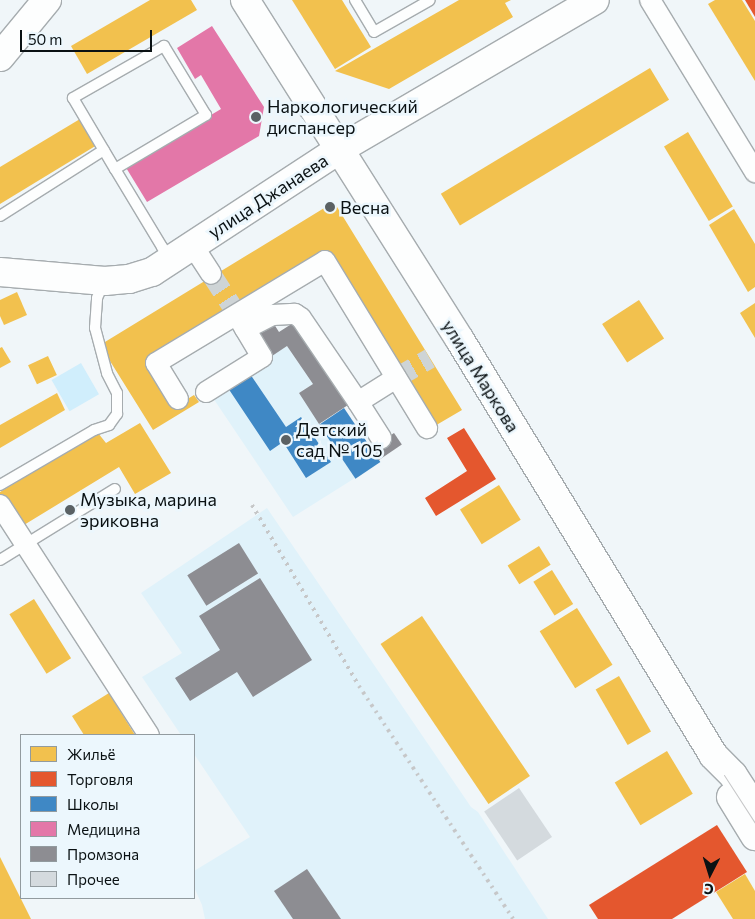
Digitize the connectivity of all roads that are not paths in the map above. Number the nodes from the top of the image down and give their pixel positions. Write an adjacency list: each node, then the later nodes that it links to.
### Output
1 (47, 0): 7 (main road)
2 (245, 0): 8 (main road, улица Маркова)
3 (355, 0): 4 (lane)
4 (430, 0)
5 (595, 0): 8 (main road, улица Джанаева)
6 (650, 0): 11 (street)
7 (0, 57)
8 (340, 149): 13 (main road, улица Джанаева); 31 (main road, улица Маркова)
9 (104, 150): 10 (lane); 10 (lane); 12 (lane)
10 (115, 169): 14 (lane)
11 (755, 172)
12 (0, 216)
13 (193, 246): 14 (main road, улица Джанаева); 16 (street)
14 (170, 260): 17 (main road, улица Джанаева)
15 (0, 272): 17 (main road, улица Джанаева)
16 (211, 274)
17 (105, 281): 25 (lane)
18 (241, 321): 19 (street); 20 (street); 21 (street); 22 (street)
19 (396, 378): 22 (street); 23 (street)
20 (206, 392)
21 (178, 400)
22 (358, 402): 24 (street)
23 (427, 428)
24 (382, 438)
25 (0, 485)
26 (115, 489): 28 (lane)
27 (0, 505): 28 (street)
28 (24, 545): 29 (lane); 30 (street)
29 (0, 560)
30 (148, 734)
31 (713, 755): 32 (main road, улица Маркова); 33 (main road, улица Маркова)
32 (755, 809)
33 (755, 836)

